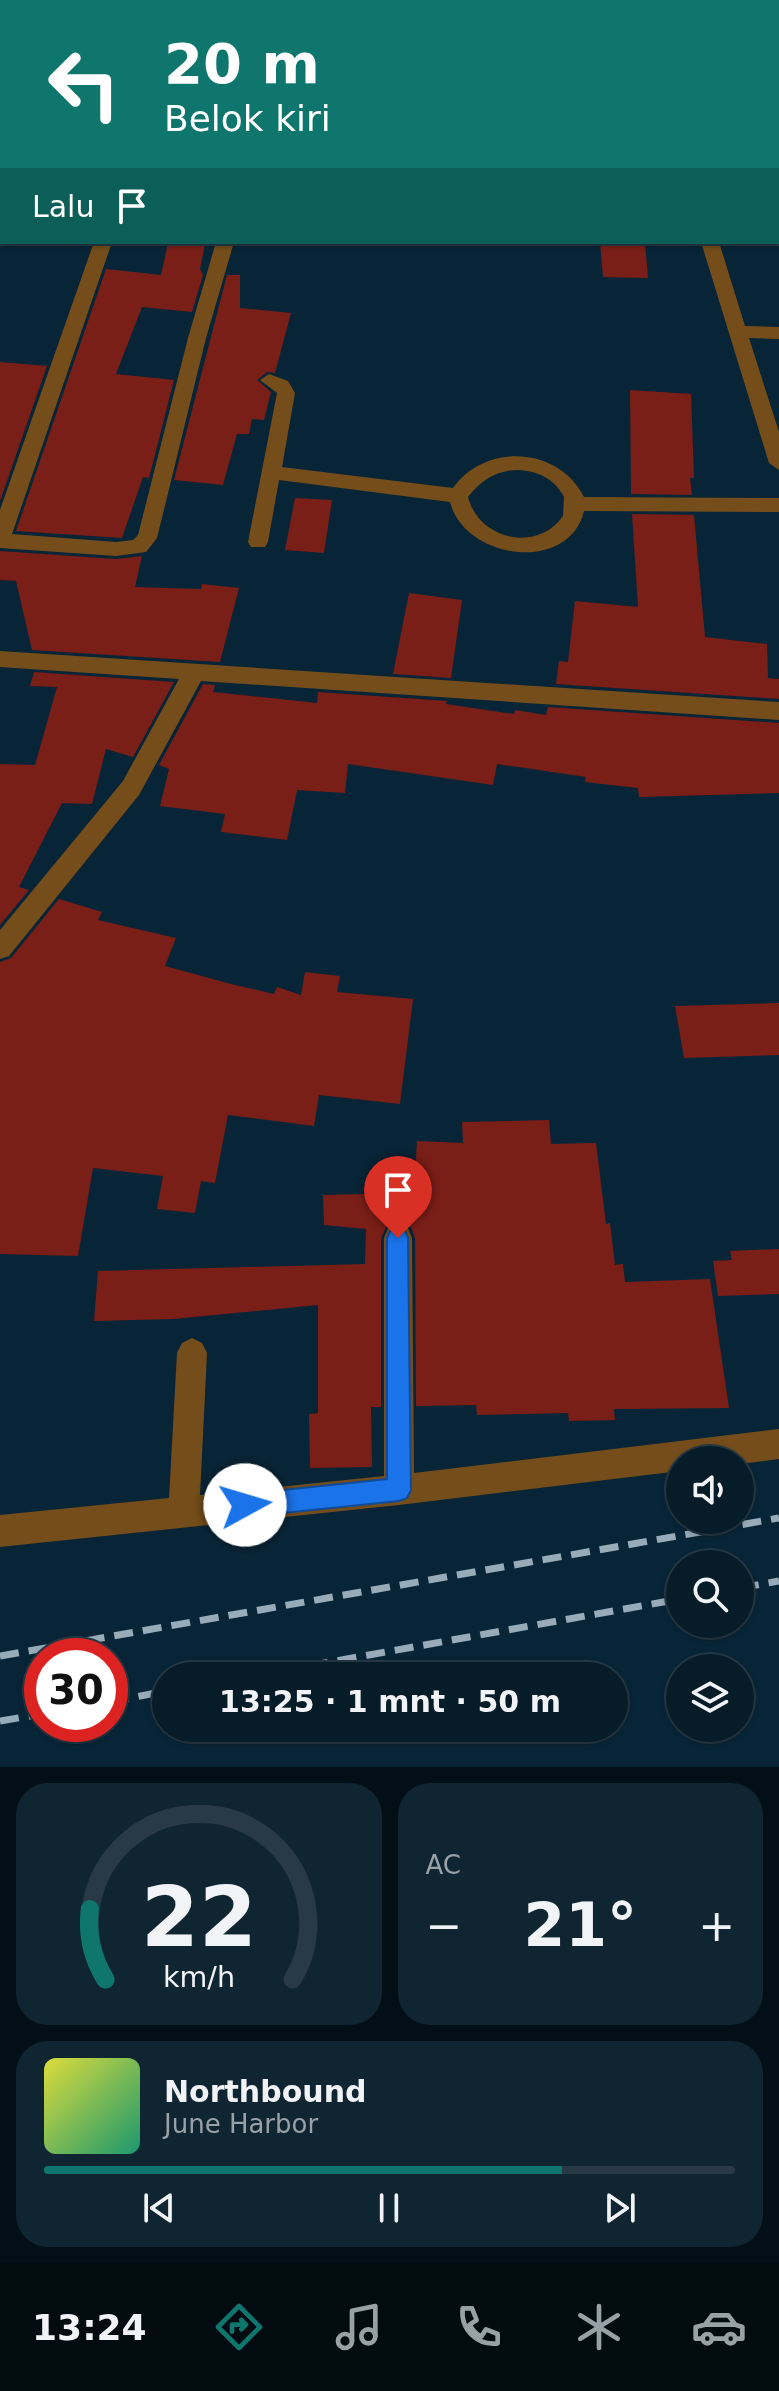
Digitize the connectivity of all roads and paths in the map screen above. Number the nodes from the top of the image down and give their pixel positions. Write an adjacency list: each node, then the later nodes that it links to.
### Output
1 (102, 244): 12 (street)
2 (224, 244): 12 (street)
3 (711, 244): 4 (street)
4 (740, 332): 5 (street); 7 (street)
5 (779, 333)
6 (269, 380): 8 (street)
7 (779, 463)
8 (271, 472): 9 (street); 13 (street)
9 (458, 496): 10 (street); 10 (street)
10 (577, 504): 11 (street)
11 (779, 505)
12 (0, 540)
13 (258, 542)
14 (0, 659): 15 (street)
15 (194, 673): 16 (street); 17 (street)
16 (779, 711)
17 (0, 948)
18 (398, 1238): 21 (street)
19 (192, 1353): 22 (street)
20 (779, 1444): 21 (street)
21 (399, 1490): 22 (street)
22 (184, 1512): 23 (street)
23 (0, 1531)

